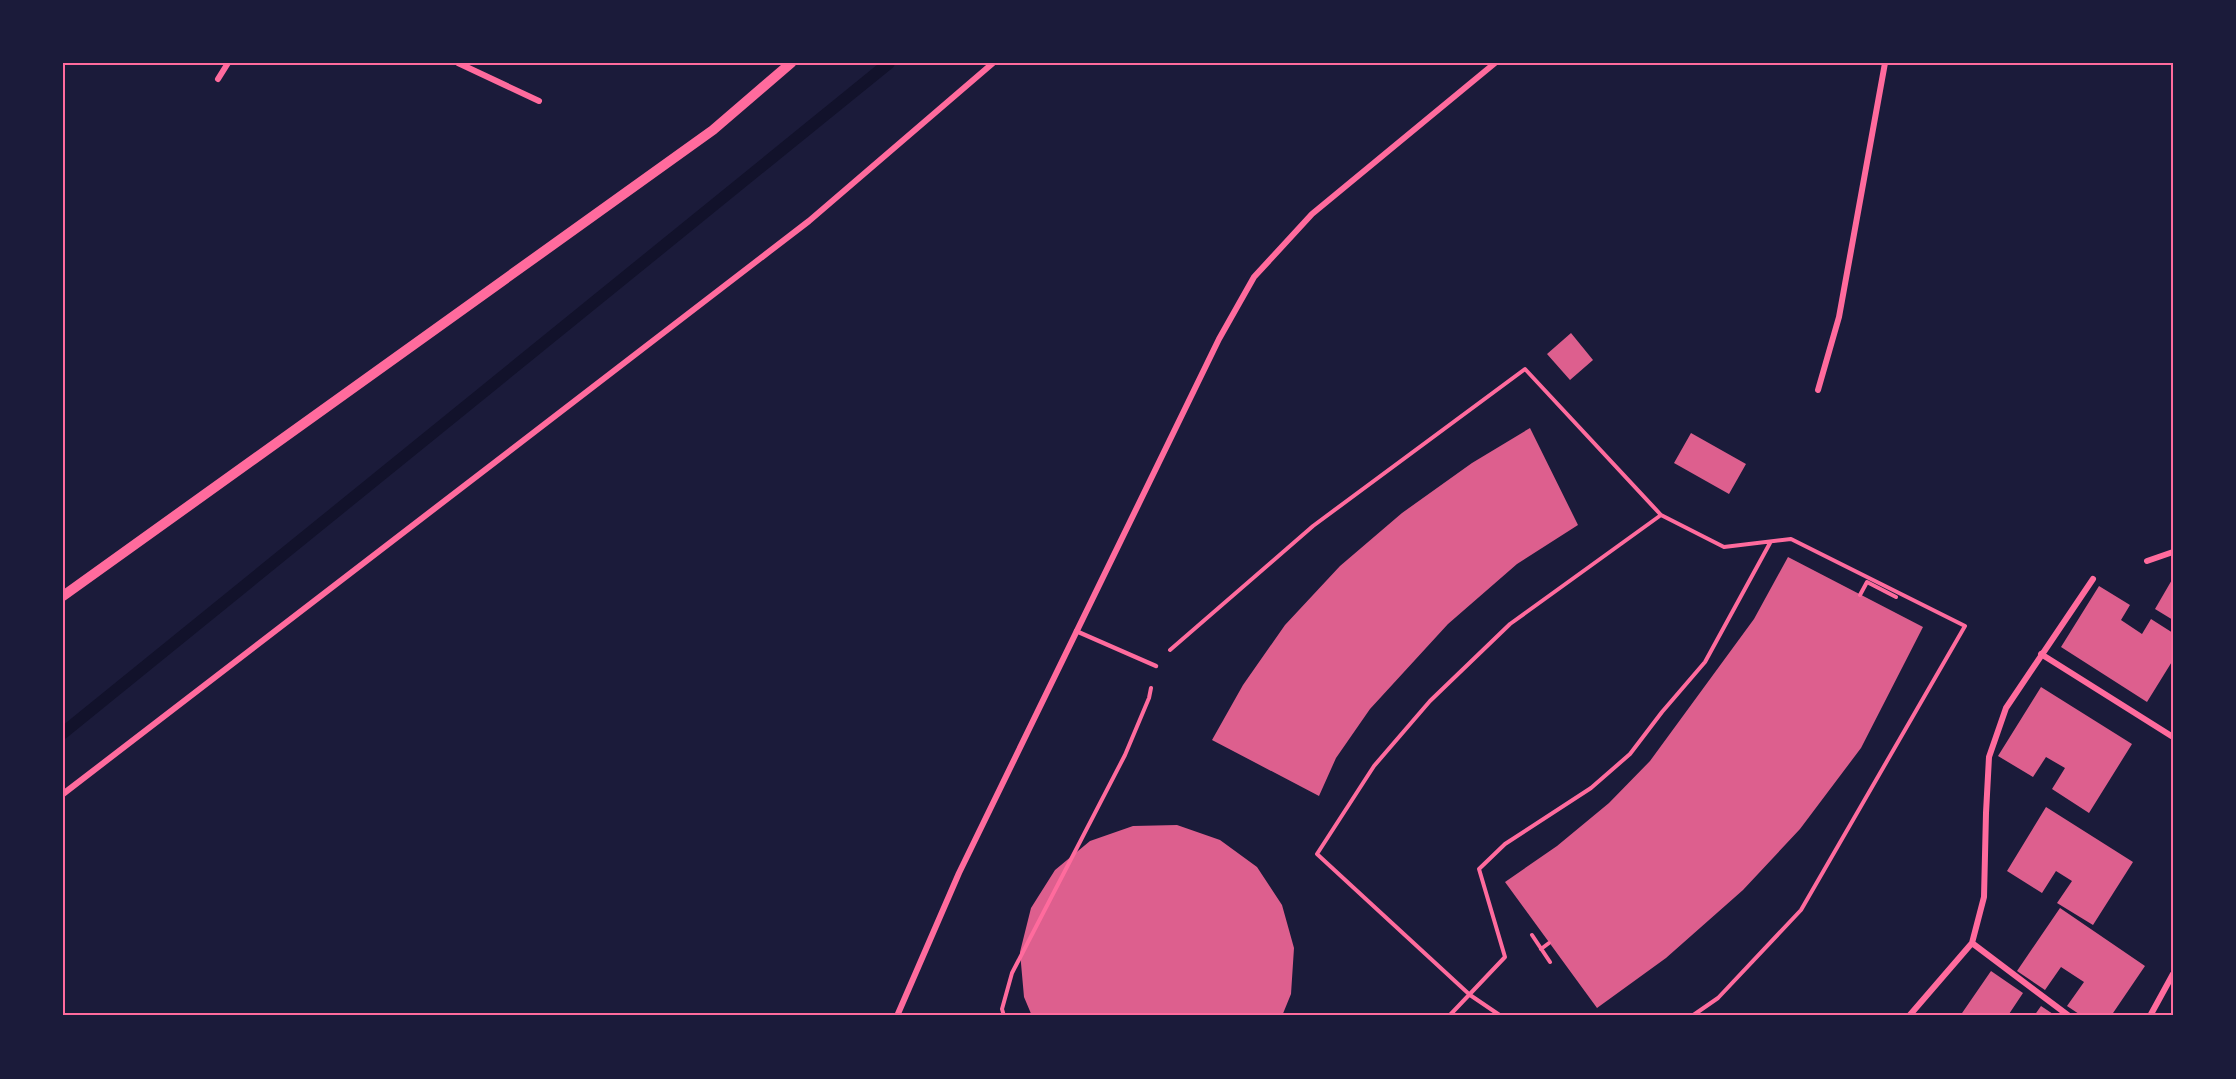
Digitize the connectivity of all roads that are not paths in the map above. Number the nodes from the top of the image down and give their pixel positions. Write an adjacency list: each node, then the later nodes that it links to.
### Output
1 (228, 63): 7 (street)
2 (458, 63): 8 (street)
3 (791, 63): 13 (street)
4 (993, 63): 18 (street)
5 (1495, 63): 14 (street)
6 (1885, 63): 9 (street)
7 (218, 79)
8 (539, 101)
9 (1818, 390)
10 (2173, 552): 11 (street)
11 (2147, 561)
12 (2093, 579): 15 (street)
13 (63, 596)
14 (1076, 631): 16 (lane); 21 (street)
15 (2041, 654): 17 (street); 19 (street)
16 (1156, 666)
17 (2173, 737)
18 (63, 794)
19 (1972, 943): 22 (street); 23 (street)
20 (2173, 974): 24 (street)
21 (897, 1016)
22 (1909, 1016)
23 (2069, 1016)
24 (2150, 1016)

